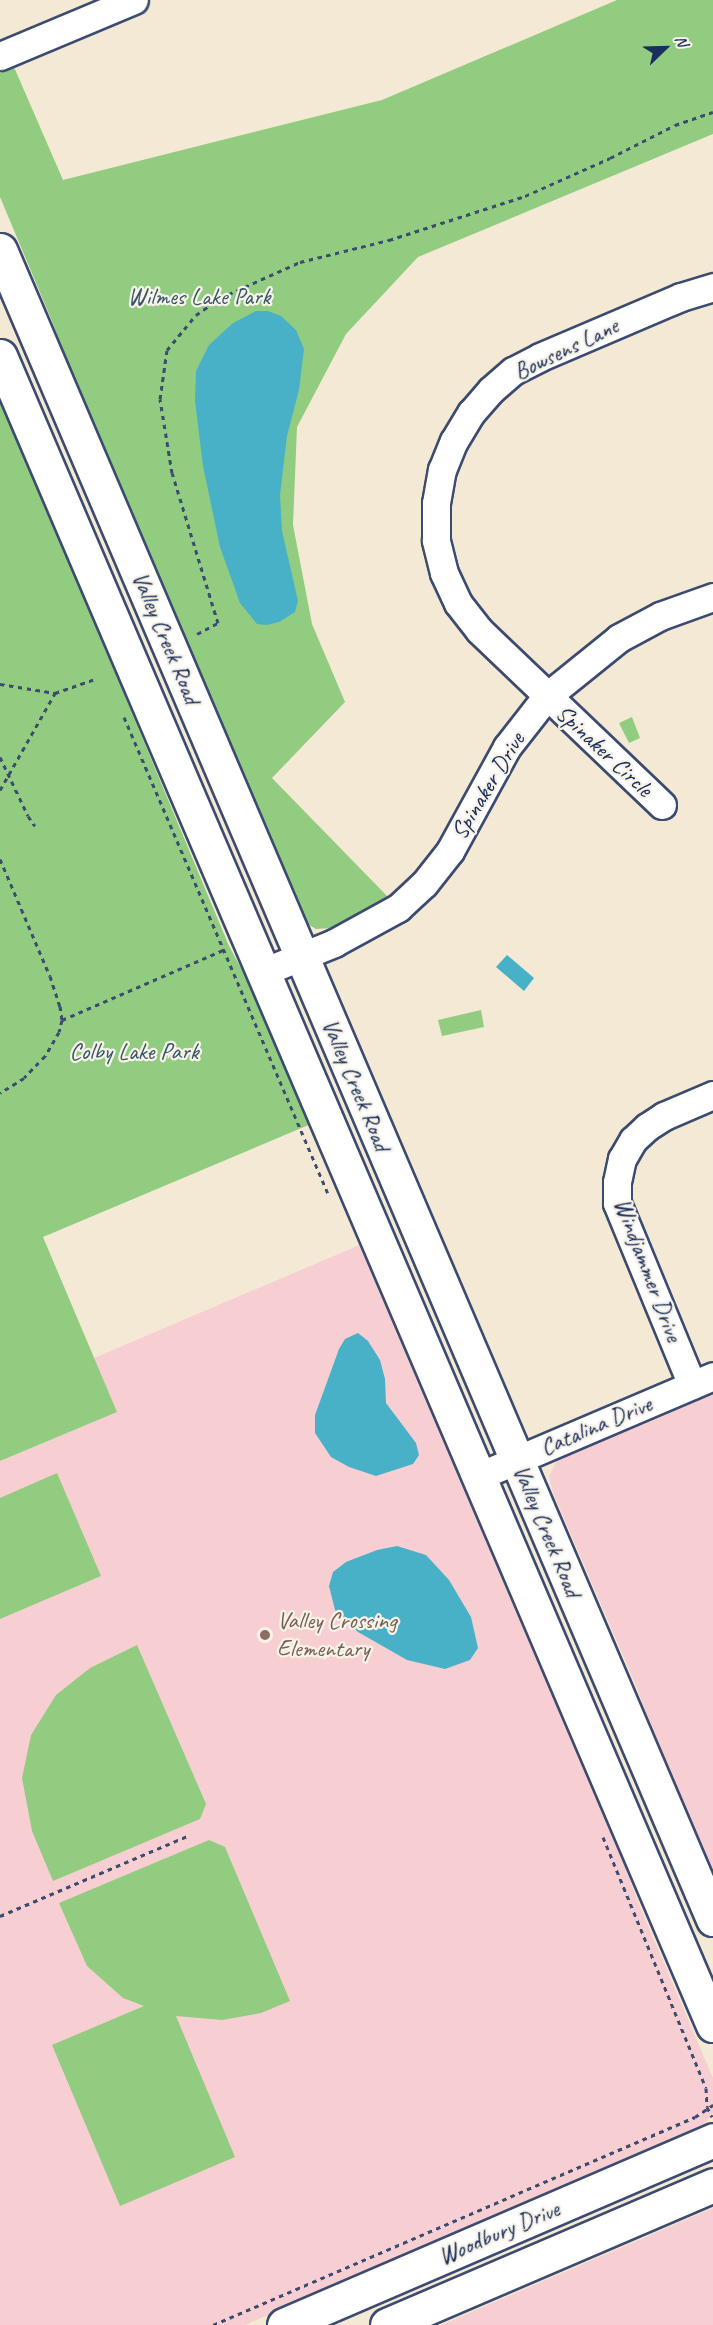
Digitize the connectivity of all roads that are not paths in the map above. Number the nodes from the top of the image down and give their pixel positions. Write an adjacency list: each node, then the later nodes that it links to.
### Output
1 (134, 0): 2 (street)
2 (0, 56)
3 (0, 250): 9 (main road, Valley Creek Road)
4 (713, 287): 7 (street, Bowsens Lane)
5 (0, 356): 10 (main road, Valley Creek Road)
6 (713, 597): 7 (street, Spinaker Drive)
7 (546, 697): 8 (street, Spinaker Circle); 9 (street, Spinaker Drive)
8 (662, 805)
9 (301, 957): 10 (street, Spinaker Drive); 13 (main road, Valley Creek Road)
10 (263, 972): 14 (main road, Valley Creek Road)
11 (713, 1095): 12 (street, Windjammer Drive)
12 (703, 1381): 13 (street, Catalina Drive)
13 (516, 1460): 14 (street, Catalina Drive); 15 (main road, Valley Creek Road)
14 (479, 1476): 16 (main road, Valley Creek Road)
15 (713, 1919)
16 (713, 2025)
17 (713, 2140): 19 (main road, Woodbury Drive)
18 (713, 2185): 20 (main road, Woodbury Drive)
19 (284, 2325)
20 (387, 2325)

